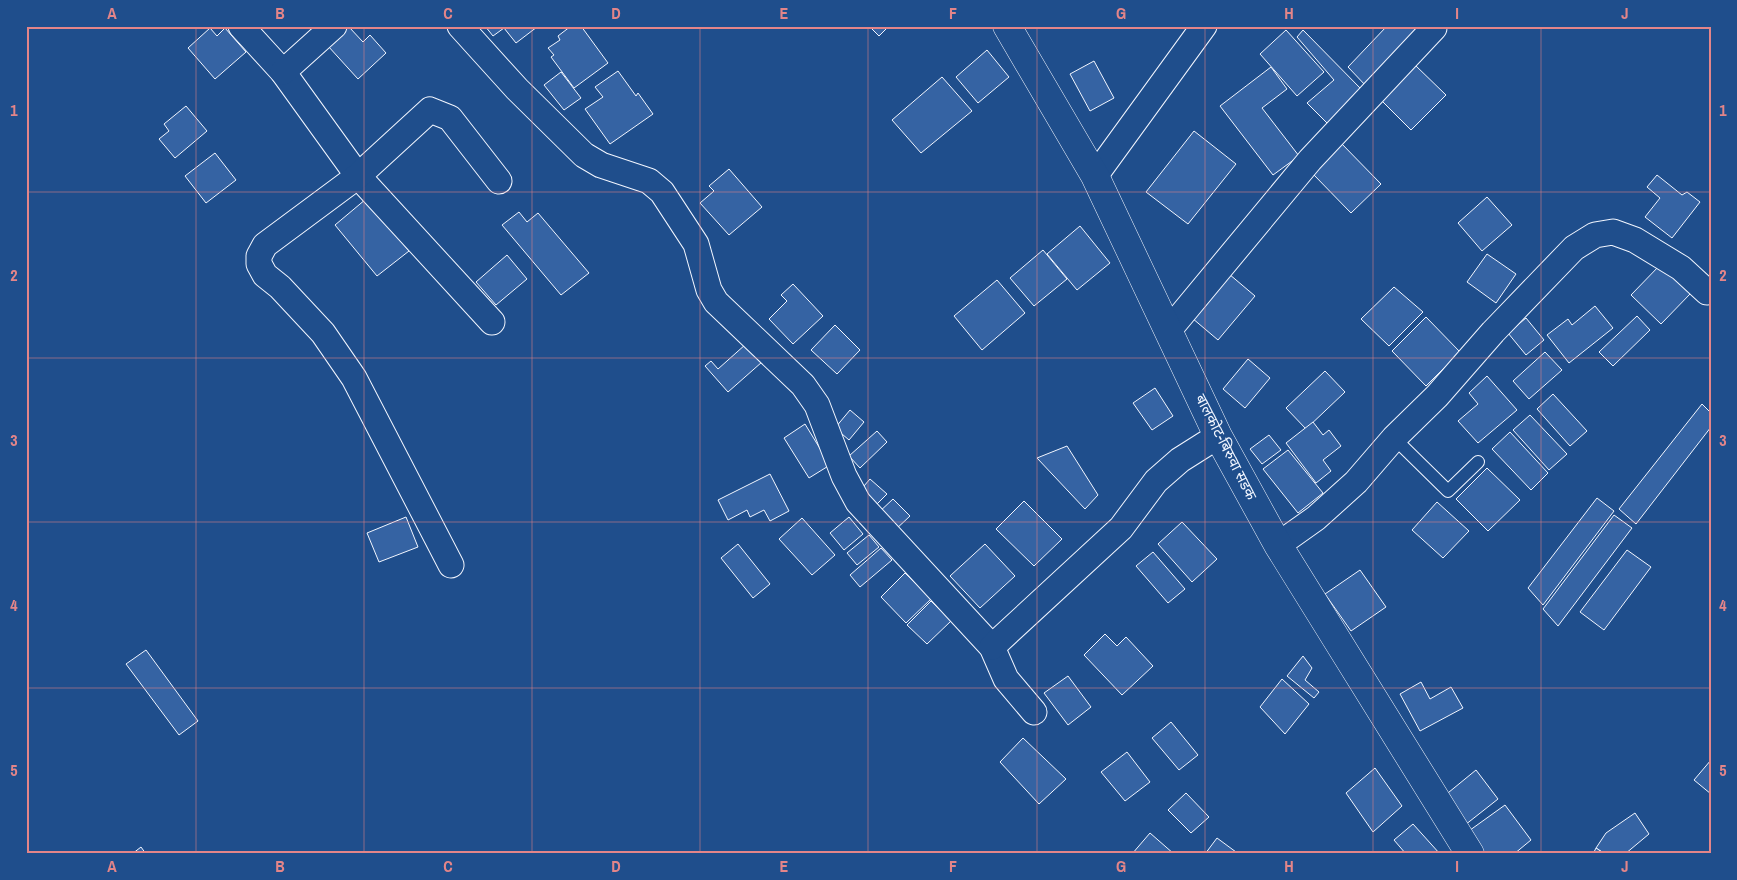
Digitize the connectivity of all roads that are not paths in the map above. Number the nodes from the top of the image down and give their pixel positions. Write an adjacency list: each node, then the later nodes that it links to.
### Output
1 (241, 26): 7 (street)
2 (334, 26): 7 (street)
3 (460, 26): 19 (street)
4 (1007, 26): 9 (main road, बालकोट-बिरुवा सडक)
5 (1204, 26): 9 (street)
6 (1434, 28): 13 (street)
7 (283, 72): 8 (street)
8 (358, 176): 10 (street); 12 (street); 18 (street)
9 (1095, 176): 13 (main road, बालकोट-बिरुवा सडक)
10 (499, 181)
11 (1707, 292): 15 (street)
12 (492, 322)
13 (1169, 330): 14 (main road, बालकोट-बिरुवा सडक)
14 (1218, 436): 17 (main road, बालकोट-बिरुवा सडक); 19 (street)
15 (1394, 438): 16 (lane); 17 (street)
16 (1478, 462)
17 (1278, 545): 21 (main road, बालकोट-बिरुवा सडक)
18 (451, 565)
19 (992, 647): 20 (street)
20 (1034, 712)
21 (1470, 854)

